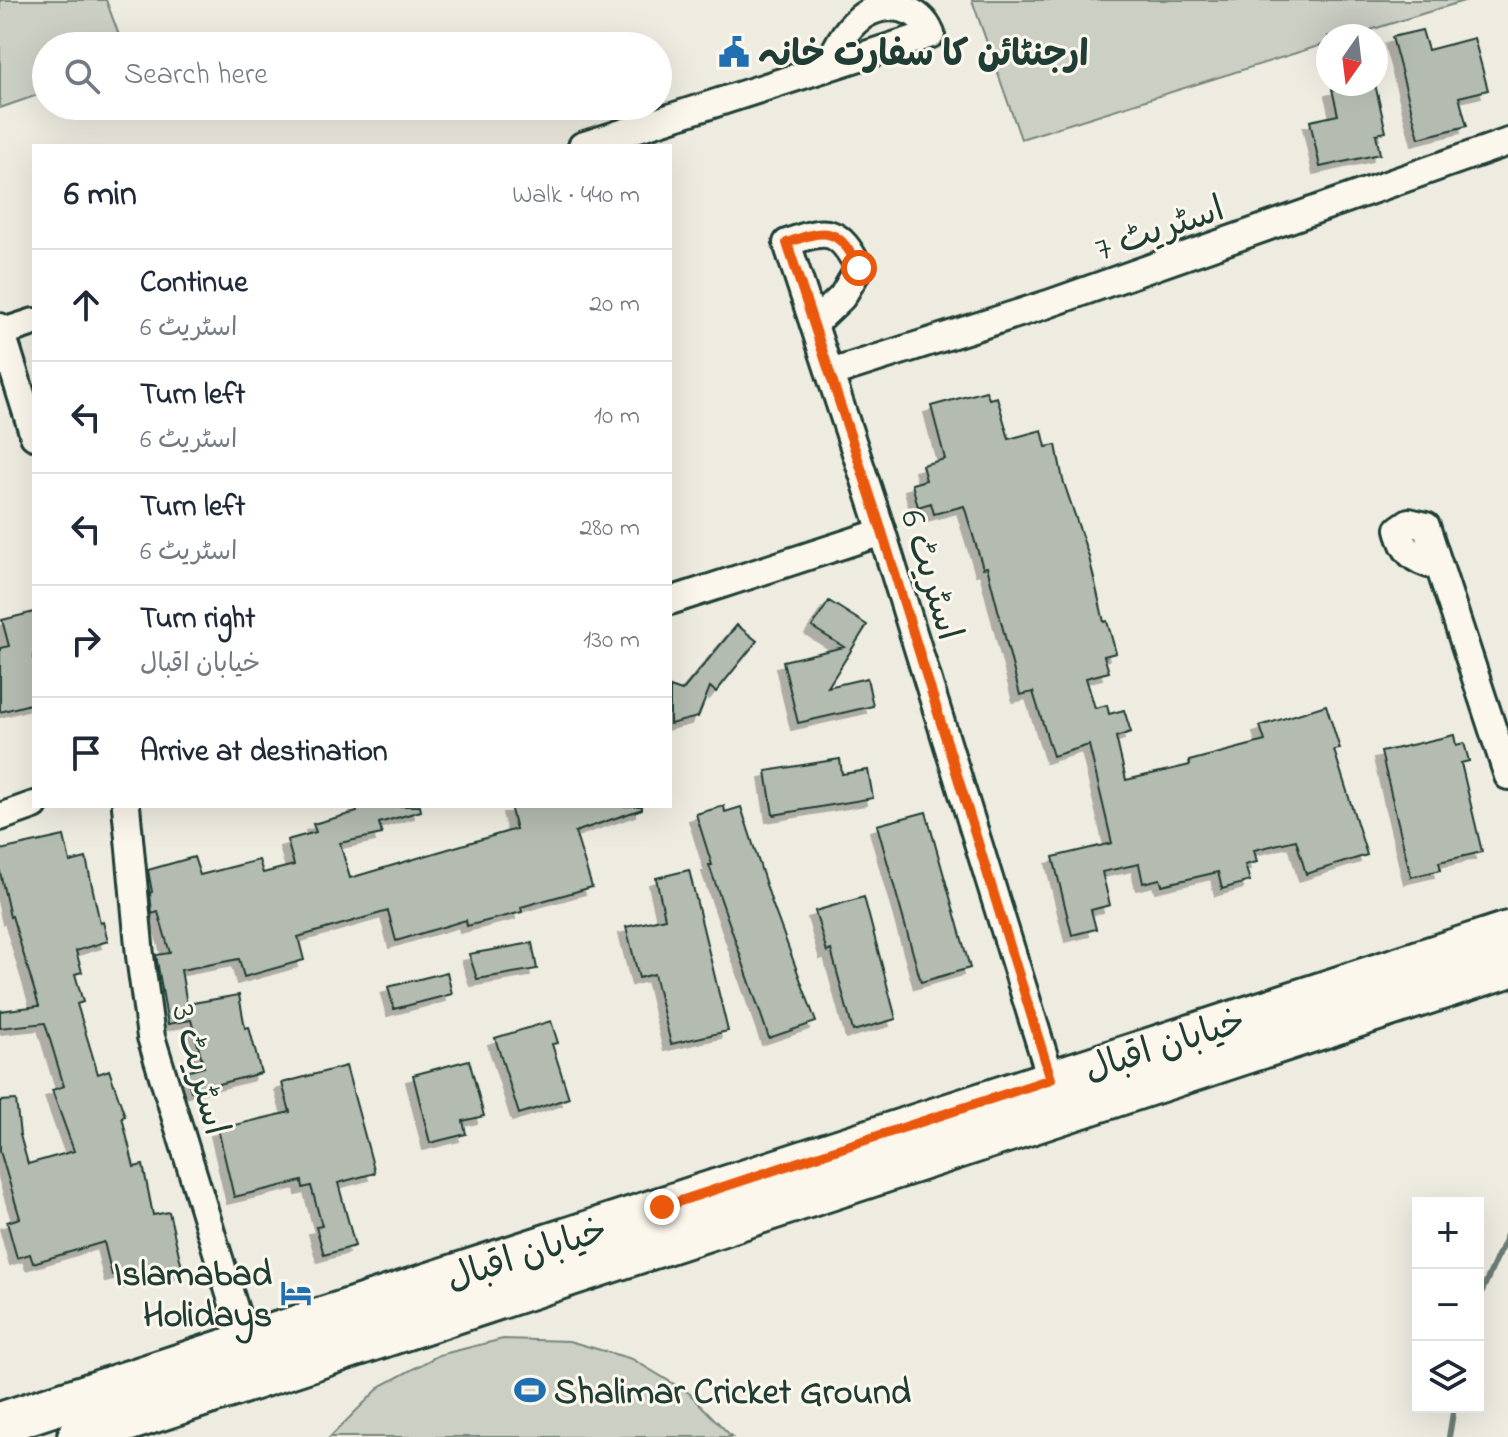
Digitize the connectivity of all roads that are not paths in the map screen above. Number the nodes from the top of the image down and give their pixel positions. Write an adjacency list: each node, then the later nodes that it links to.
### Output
1 (828, 67): 2 (street)
2 (672, 117)
3 (663, 120): 5 (street)
4 (1508, 142): 9 (street, اسٹریٹ 7)
5 (588, 144)
6 (819, 319): 9 (street, اسٹریٹ 6)
7 (32, 323): 8 (street)
8 (1, 331): 10 (street)
9 (831, 373): 11 (street, اسٹریٹ 6)
10 (32, 430)
11 (882, 532): 13 (street); 20 (street, اسٹریٹ 6)
12 (1436, 566): 14 (street)
13 (672, 600)
14 (1508, 776)
15 (32, 806): 17 (street)
16 (126, 808): 22 (street, اسٹریٹ 3)
17 (0, 817)
18 (1508, 932): 20 (main road, خیابان اقبال)
19 (1508, 967): 21 (main road, خیابان اقبال)
20 (1051, 1079): 21 (main road, خیابان اقبال)
21 (668, 1225): 22 (main road, خیابان اقبال); 24 (main road, خیابان اقبال)
22 (245, 1343): 23 (main road, خیابان اقبال)
23 (0, 1423)
24 (78, 1437)

